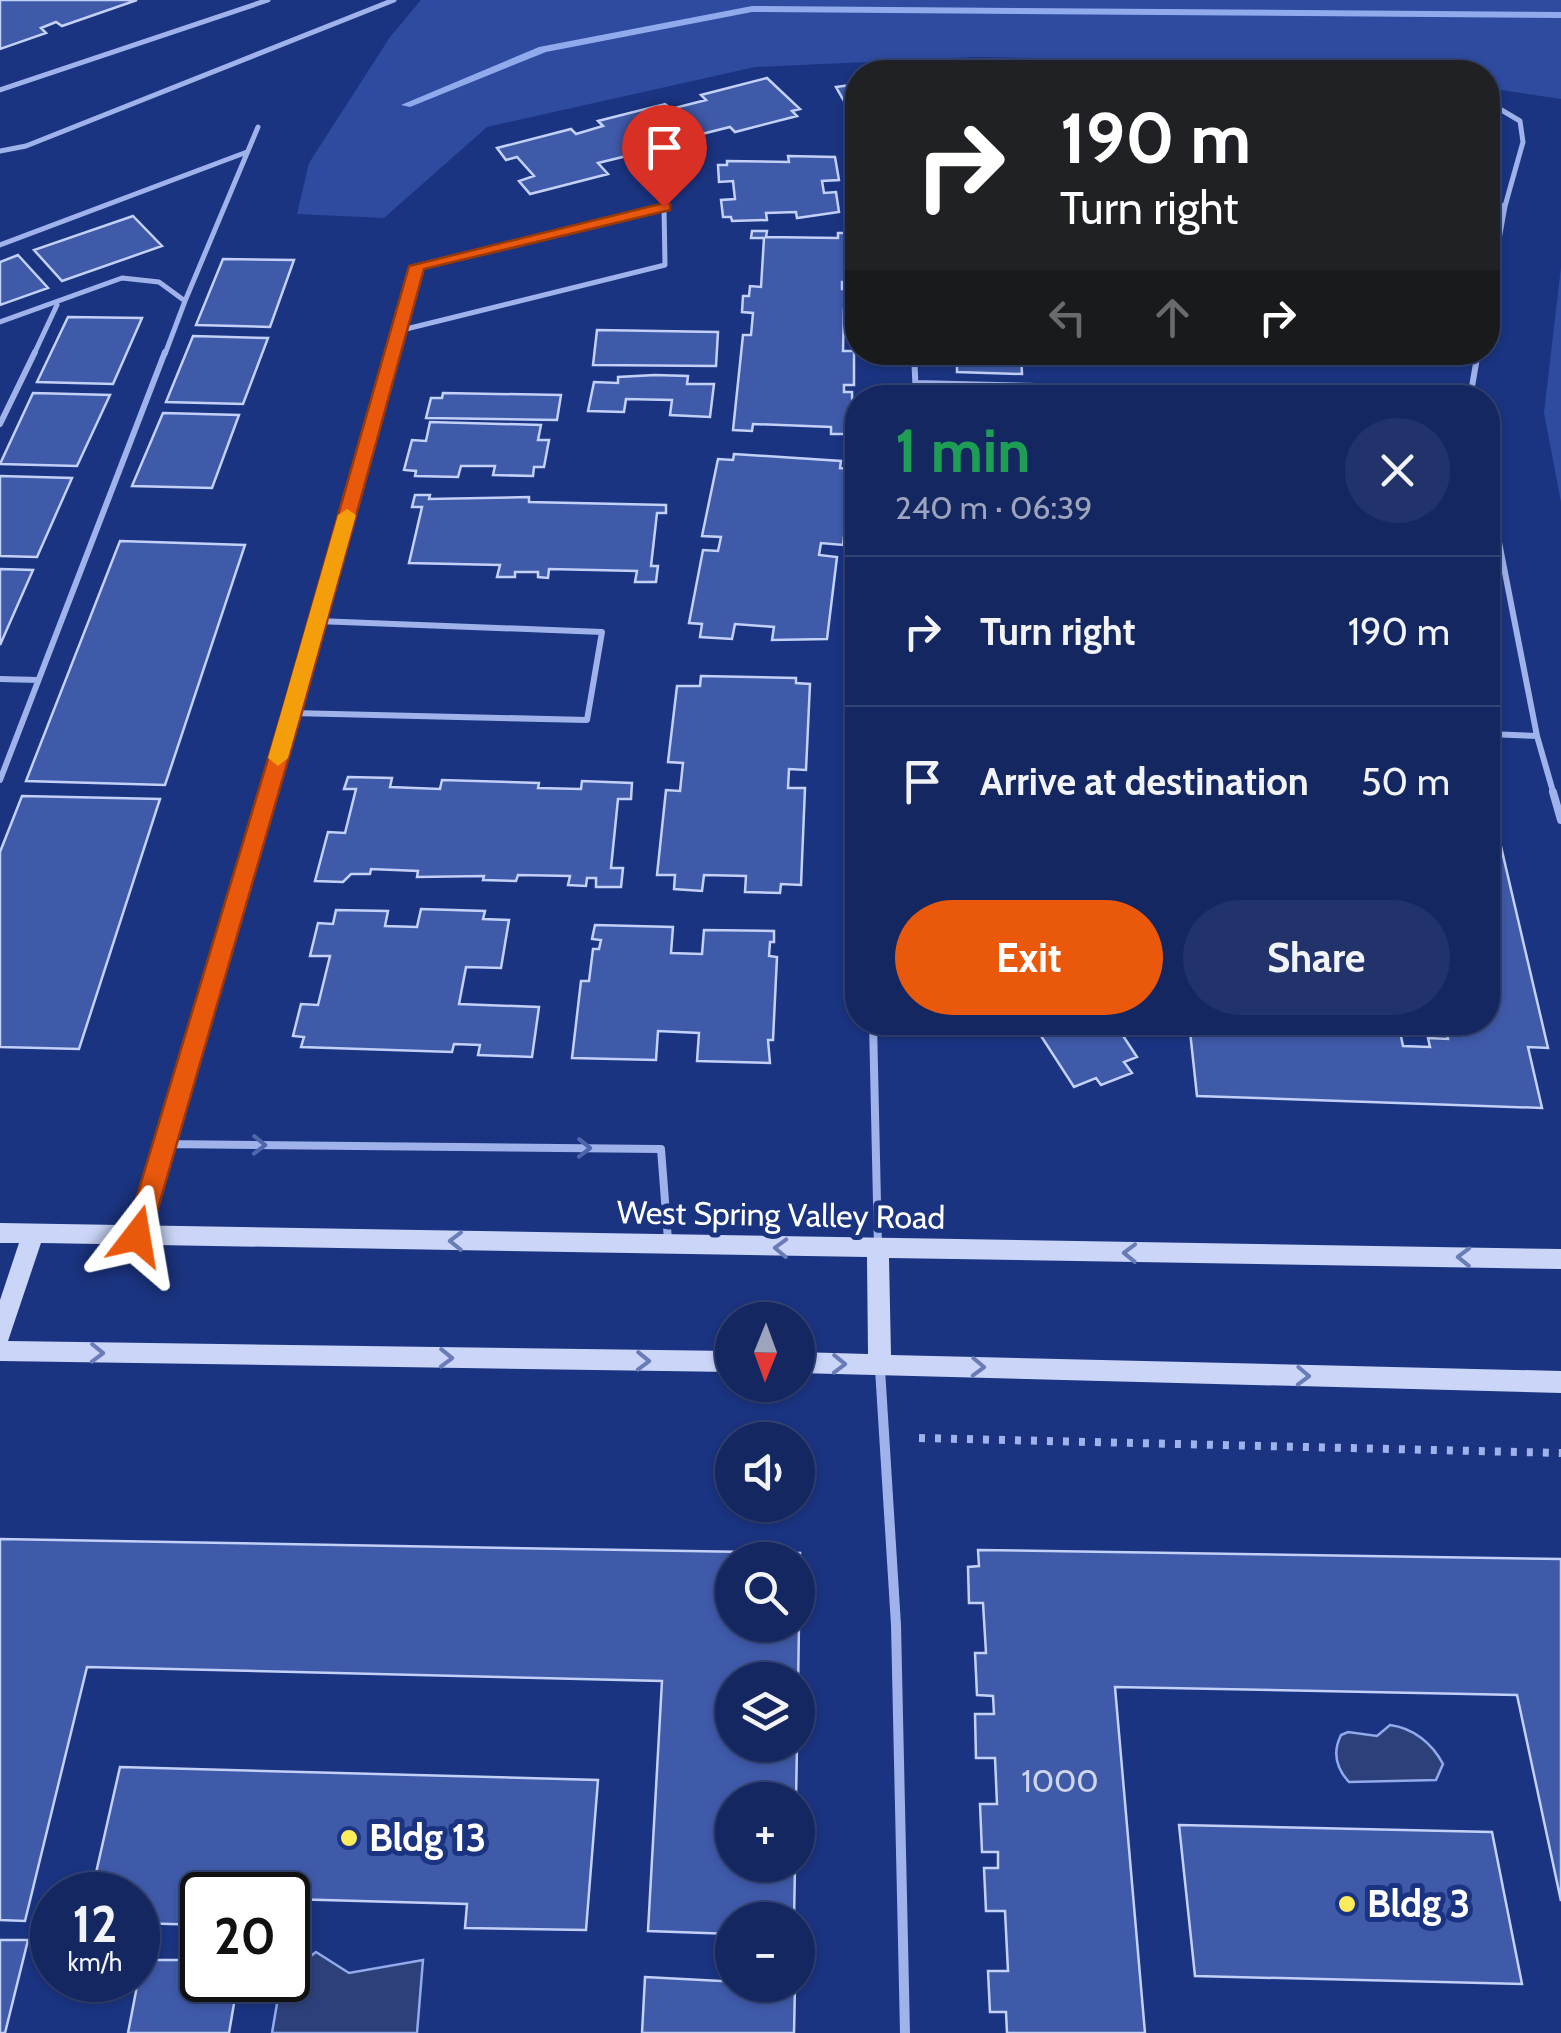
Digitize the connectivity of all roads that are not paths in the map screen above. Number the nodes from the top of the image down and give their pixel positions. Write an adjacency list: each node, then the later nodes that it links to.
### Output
1 (268, 0): 3 (lane)
2 (394, 0): 6 (lane)
3 (0, 90)
4 (1500, 109): 9 (lane)
5 (258, 127): 7 (lane)
6 (0, 151)
7 (247, 152): 11 (lane); 12 (lane)
8 (1500, 205): 9 (lane)
9 (1505, 206): 10 (lane)
10 (1500, 234)
11 (0, 245)
12 (185, 300): 13 (lane); 23 (lane)
13 (58, 305): 14 (lane); 19 (lane)
14 (0, 322)
15 (398, 331): 15 (lane); 21 (lane)
16 (915, 365): 17 (lane)
17 (916, 383): 18 (lane)
18 (995, 385)
19 (0, 424)
20 (1500, 547): 26 (lane)
21 (317, 621): 24 (lane); 24 (lane)
22 (0, 679): 23 (lane)
23 (38, 680): 27 (lane)
24 (292, 712): 30 (lane)
25 (1500, 734): 26 (lane)
26 (1537, 736): 28 (lane)
27 (0, 780)
28 (1561, 820)
29 (874, 1035): 35 (lane)
30 (162, 1144): 33 (lane); 34 (lane, one-way to 34)
31 (0, 1233): 32 (main road, West Spring Valley Road)
32 (33, 1234): 33 (main road, West Spring Valley Road); 37 (main road)
33 (137, 1236): 34 (main road, West Spring Valley Road, one-way to 33)
34 (668, 1244): 35 (main road, West Spring Valley Road, one-way to 34)
35 (878, 1250): 36 (main road, West Spring Valley Road, one-way to 35); 41 (main road)
36 (1561, 1259)
37 (0, 1334)
38 (0, 1352): 39 (main road, one-way to 39)
39 (715, 1362)
40 (815, 1364): 41 (main road, one-way to 41)
41 (880, 1365): 42 (main road, one-way to 42); 43 (lane)
42 (1561, 1382)
43 (905, 2033)

